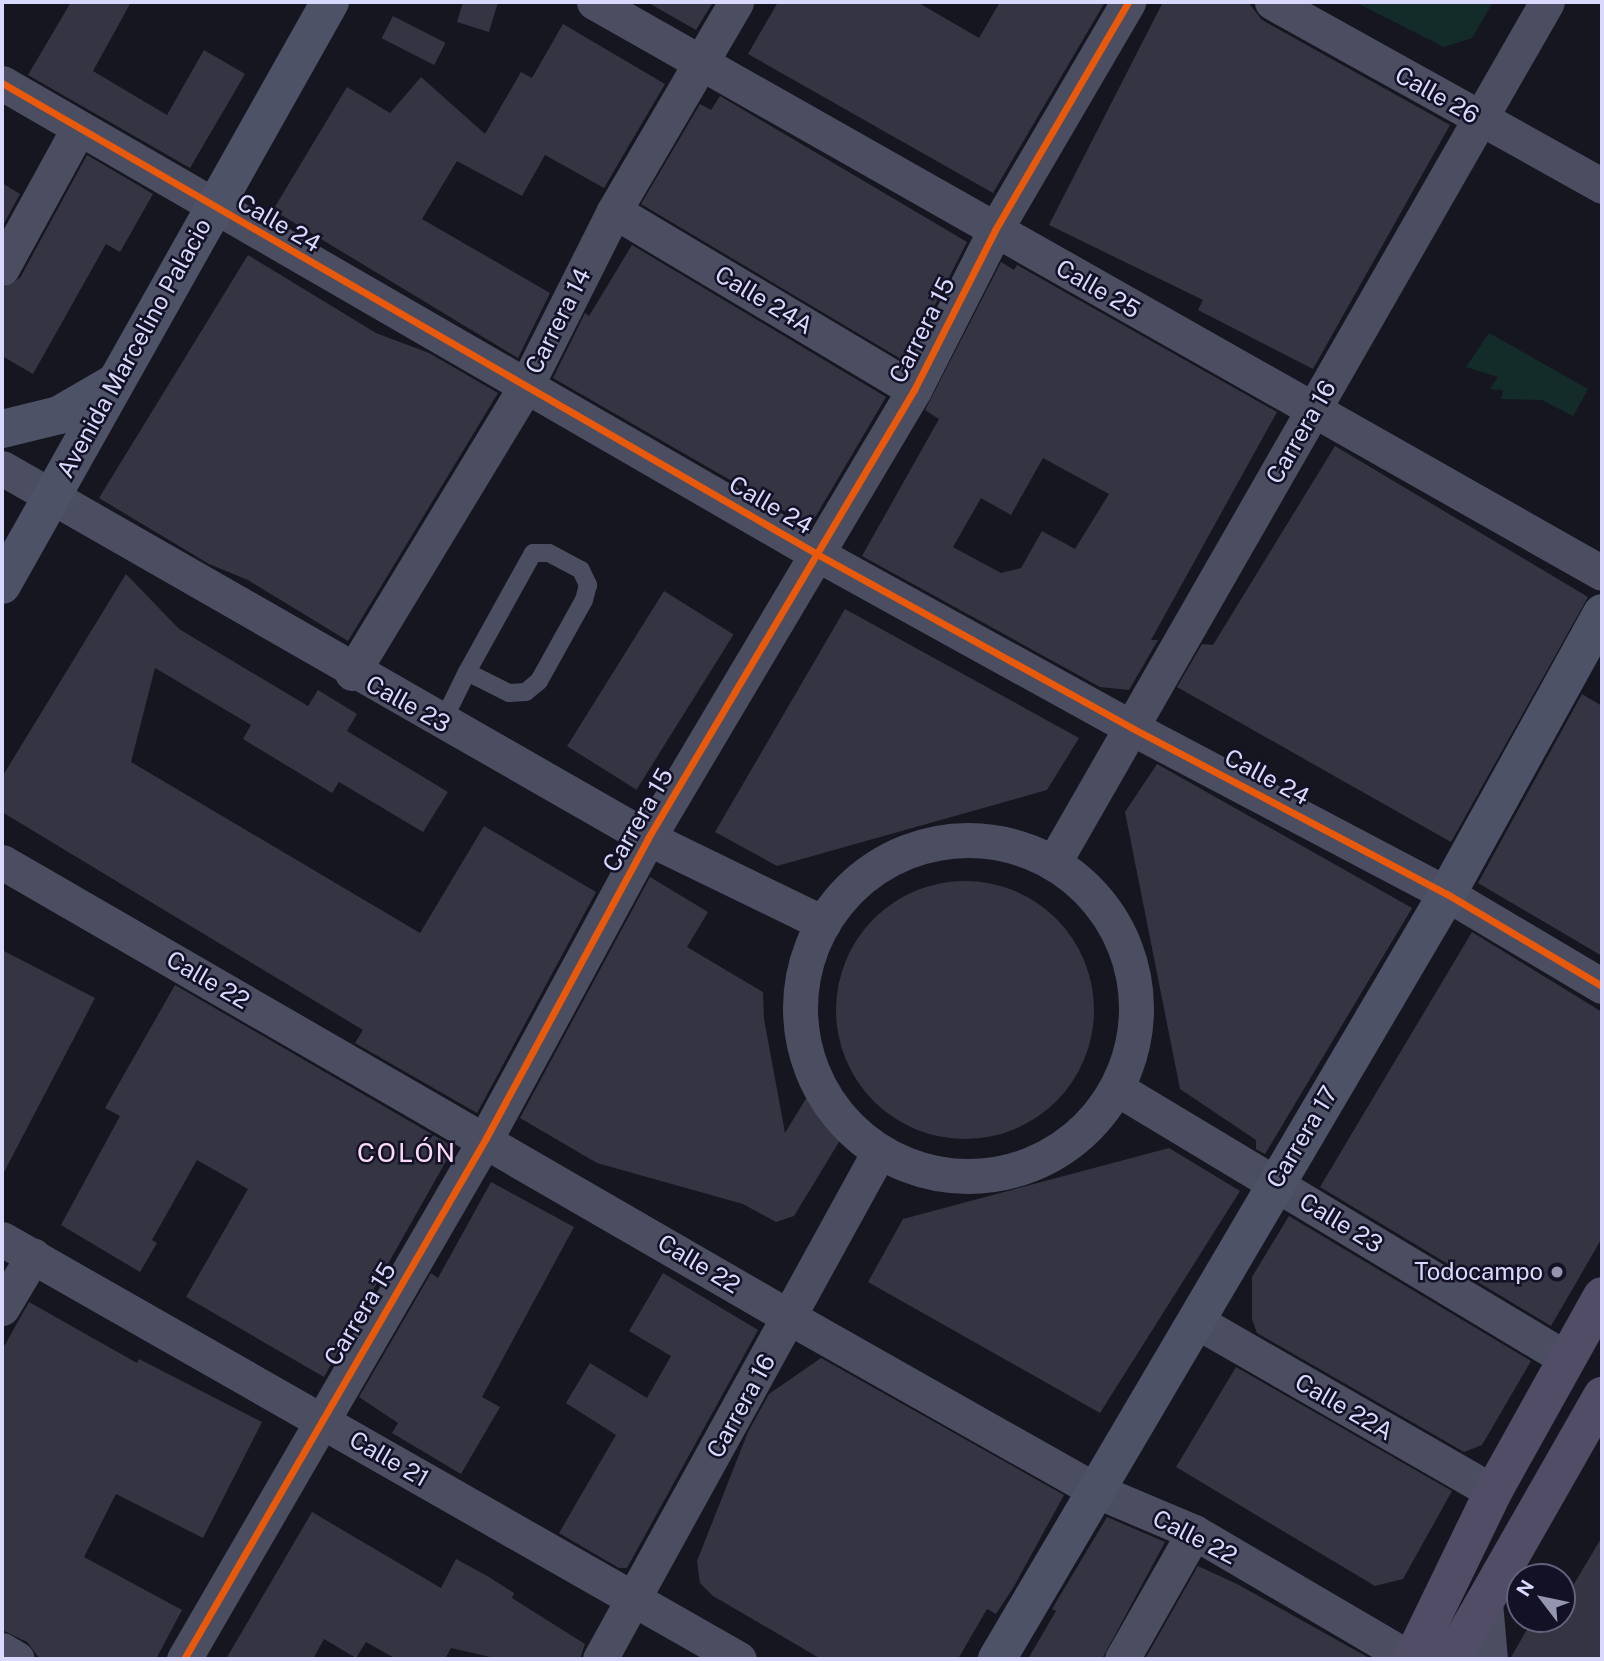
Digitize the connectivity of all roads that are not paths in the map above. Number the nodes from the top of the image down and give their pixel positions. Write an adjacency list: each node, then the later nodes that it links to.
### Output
1 (330, 2): 12 (street, Avenida Marcelino Palacio)
2 (594, 2): 7 (street, Calle 25)
3 (736, 2): 7 (street, Carrera 14)
4 (1128, 2): 14 (street, Carrera 15)
5 (1272, 2): 9 (street, Calle 26)
6 (1547, 2): 9 (street, Carrera 16)
7 (700, 63): 13 (street, Carrera 14); 14 (street, Calle 25)
8 (2, 83): 10 (street, Calle 24)
9 (1480, 119): 11 (street, Calle 26); 19 (street, Carrera 16)
10 (78, 130): 12 (street, Calle 24); 15 (street)
11 (1602, 186)
12 (212, 207): 16 (street, Avenida Marcelino Palacio); 17 (street, Calle 24)
13 (614, 211): 17 (street, Carrera 14); 18 (street, Calle 24A)
14 (995, 230): 18 (street, Carrera 15); 19 (street, Calle 25)
15 (2, 268)
16 (114, 383): 20 (street); 22 (street, Avenida Marcelino Palacio)
17 (526, 386): 23 (street, Calle 24); 28 (street, Carrera 14)
18 (914, 390): 23 (street, Carrera 15)
19 (1312, 412): 24 (street, Calle 25); 30 (street, Carrera 16)
20 (2, 429)
21 (2, 468): 22 (street, Calle 23)
22 (54, 495): 25 (street, Avenida Marcelino Palacio); 28 (street, Calle 23)
23 (817, 554): 30 (street, Calle 24); 31 (street, Carrera 15)
24 (1602, 573)
25 (2, 585)
26 (1602, 612): 34 (street, Carrera 17)
27 (467, 672): 27 (lane); 29 (lane)
28 (352, 673): 29 (street, Calle 23)
29 (442, 723): 31 (street, Calle 23)
30 (1132, 727): 33 (street, Carrera 16); 34 (street, Calle 24)
31 (648, 838): 35 (street, Calle 23); 38 (street, Carrera 15)
32 (2, 862): 38 (street, Calle 22)
33 (1055, 862): 35 (street); 37 (street)
34 (1447, 894): 36 (street, Calle 24); 40 (street, Carrera 17)
35 (822, 923): 39 (street)
36 (1602, 986)
37 (1116, 1088): 39 (street); 40 (street, Calle 23)
38 (485, 1138): 45 (street, Calle 22); 49 (street, Carrera 15)
39 (879, 1152): 45 (street, Carrera 16)
40 (1275, 1183): 46 (street, Carrera 17); 47 (street, Calle 23)
41 (2, 1239): 42 (street, Calle 21)
42 (33, 1256): 44 (street); 49 (street, Calle 21)
43 (1602, 1296): 47 (main road)
44 (2, 1308)
45 (789, 1317): 50 (street, Calle 22); 53 (street, Carrera 16)
46 (1196, 1321): 50 (street, Carrera 17); 51 (street, Calle 22A)
47 (1566, 1358): 51 (main road)
48 (1602, 1396): 54 (main road)
49 (319, 1420): 53 (street, Calle 21); 58 (street, Carrera 15)
50 (1097, 1491): 52 (street, Calle 22); 61 (street, Carrera 17)
51 (1493, 1492): 56 (main road)
52 (1194, 1532): 56 (street, Calle 22); 62 (street)
53 (636, 1600): 59 (street, Carrera 16); 60 (street, Calle 21)
54 (1485, 1602): 63 (main road); 64 (street)
55 (2, 1650): 57 (street)
56 (1404, 1657)
57 (18, 1659)
58 (184, 1659)
59 (600, 1659)
60 (739, 1659)
61 (997, 1659)
62 (1122, 1659)
63 (1452, 1659)
64 (1490, 1659)

